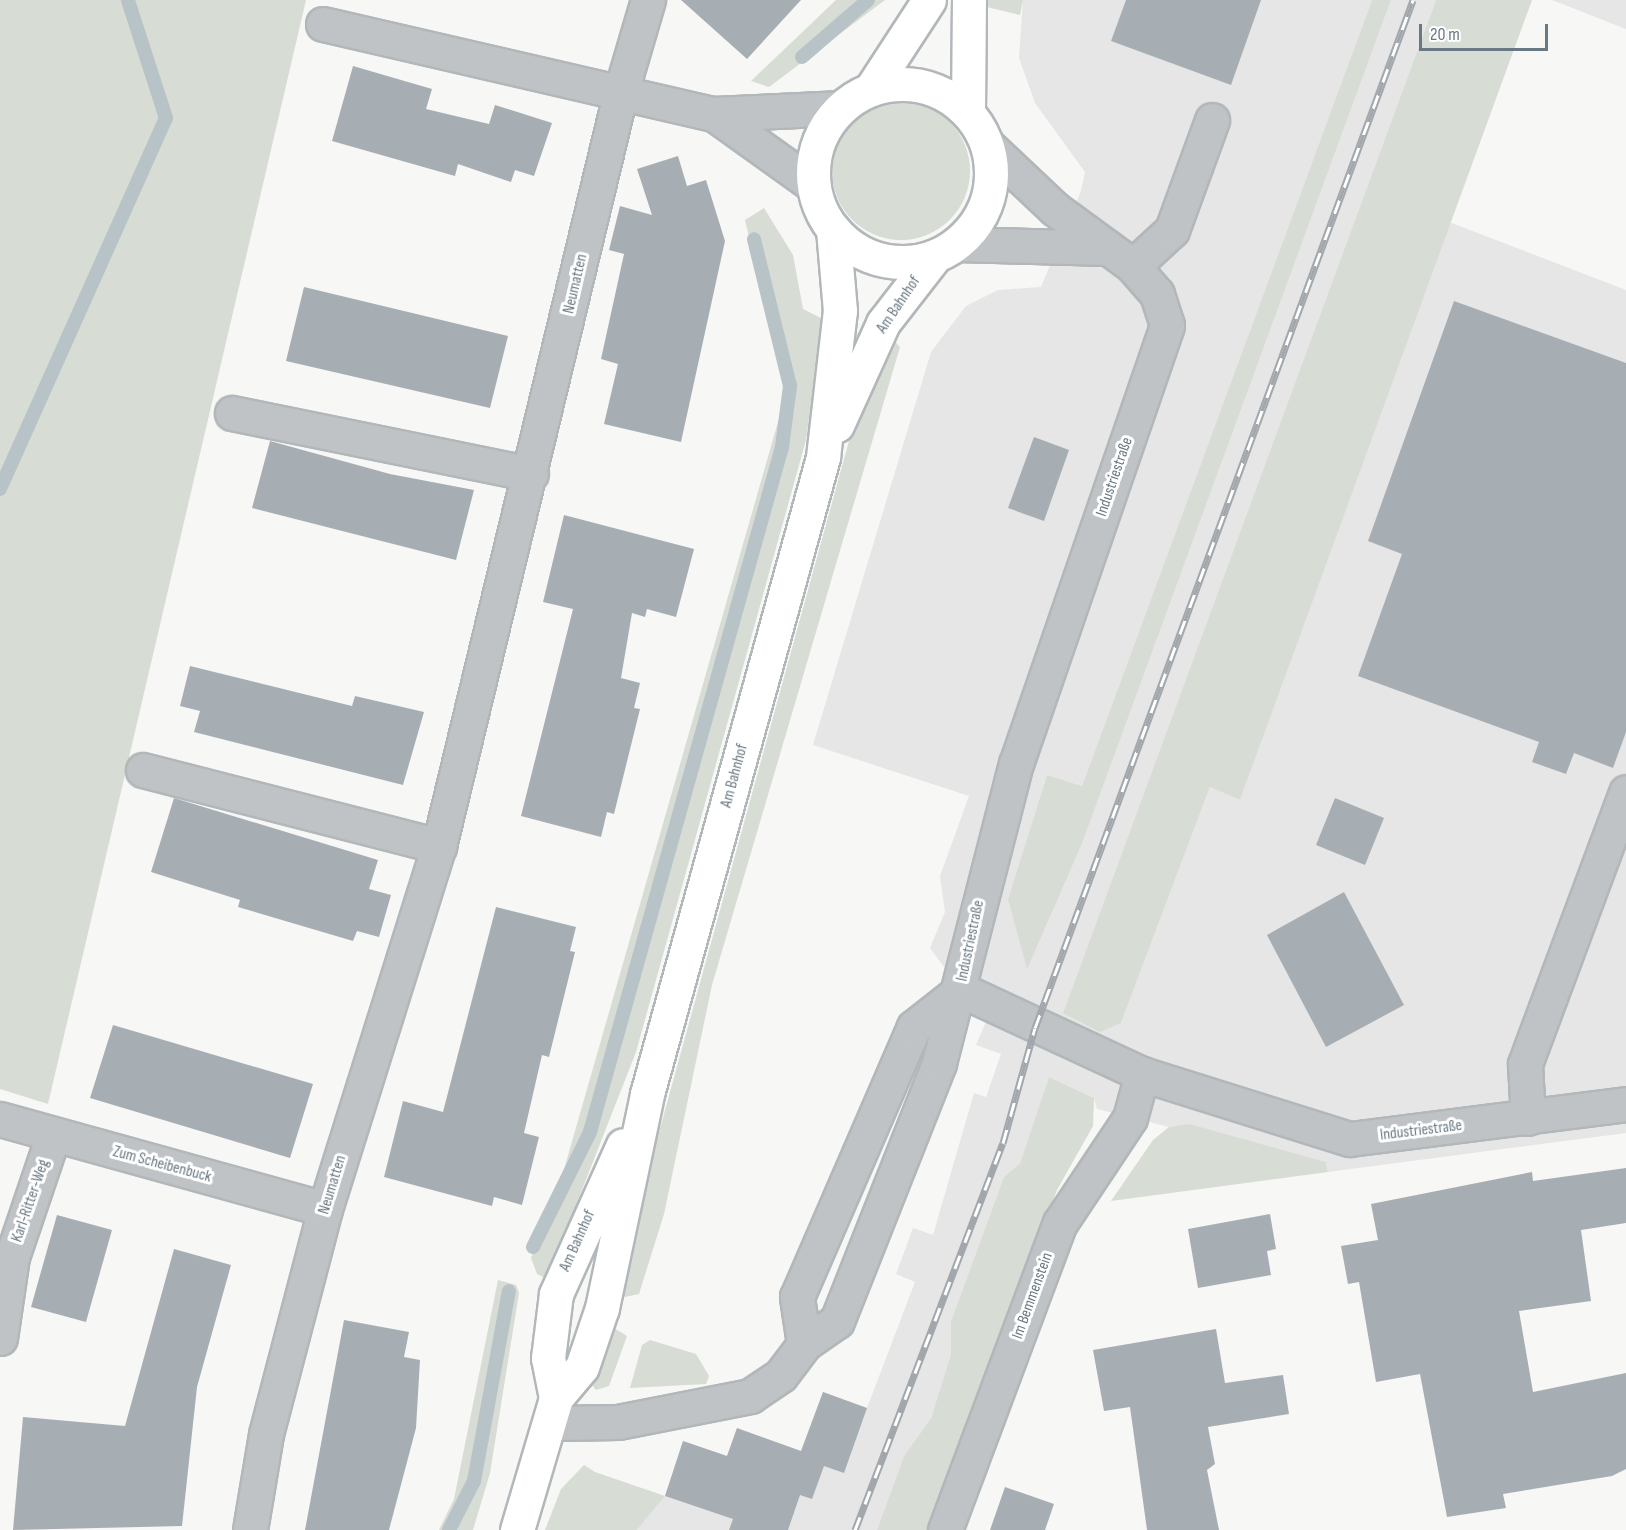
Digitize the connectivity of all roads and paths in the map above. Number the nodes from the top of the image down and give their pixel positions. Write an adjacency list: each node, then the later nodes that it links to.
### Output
1 (648, 0): 6 (street, Neumatten)
2 (929, 0): 5 (main road, Am Bahnhof)
3 (969, 0): 8 (main road)
4 (323, 24): 6 (street)
5 (871, 89): 7 (main road, Am Bahnhof); 8 (main road, Am Bahnhof)
6 (620, 94): 9 (street); 18 (street, Neumatten)
7 (839, 108): 9 (street); 12 (main road, Am Bahnhof)
8 (968, 112): 11 (main road, Am Bahnhof)
9 (714, 114): 12 (street)
10 (1212, 120): 15 (street)
11 (987, 145): 14 (main road, Am Bahnhof); 15 (street, Industriestraße)
12 (813, 185): 13 (main road, Am Bahnhof)
13 (833, 229): 14 (main road, Am Bahnhof); 17 (main road, Am Bahnhof)
14 (946, 250): 15 (street); 17 (main road, Am Bahnhof)
15 (1121, 257): 22 (street, Industriestraße)
16 (232, 412): 18 (street)
17 (823, 457): 24 (main road, Am Bahnhof)
18 (531, 474): 21 (street, Neumatten)
19 (143, 770): 21 (street)
20 (1626, 792): 26 (street)
21 (439, 846): 29 (street, Neumatten)
22 (961, 990): 23 (street, Industriestraße); 31 (street); 31 (street)
23 (1142, 1074): 26 (street, Industriestraße); 35 (street, Im Bemmenstein)
24 (647, 1094): 32 (main road, Am Bahnhof); 32 (main road, Am Bahnhof)
25 (1626, 1104): 26 (street, Industriestraße)
26 (1528, 1118)
27 (0, 1119): 28 (street, Zum Scheibenbuck)
28 (53, 1136): 29 (street, Zum Scheibenbuck); 30 (street, Karl-Ritter-Weg)
29 (325, 1209): 33 (street, Neumatten)
30 (0, 1338)
31 (804, 1344): 32 (street)
32 (554, 1410): 34 (main road, Am Bahnhof)
33 (250, 1530)
34 (517, 1530)
35 (945, 1530)

